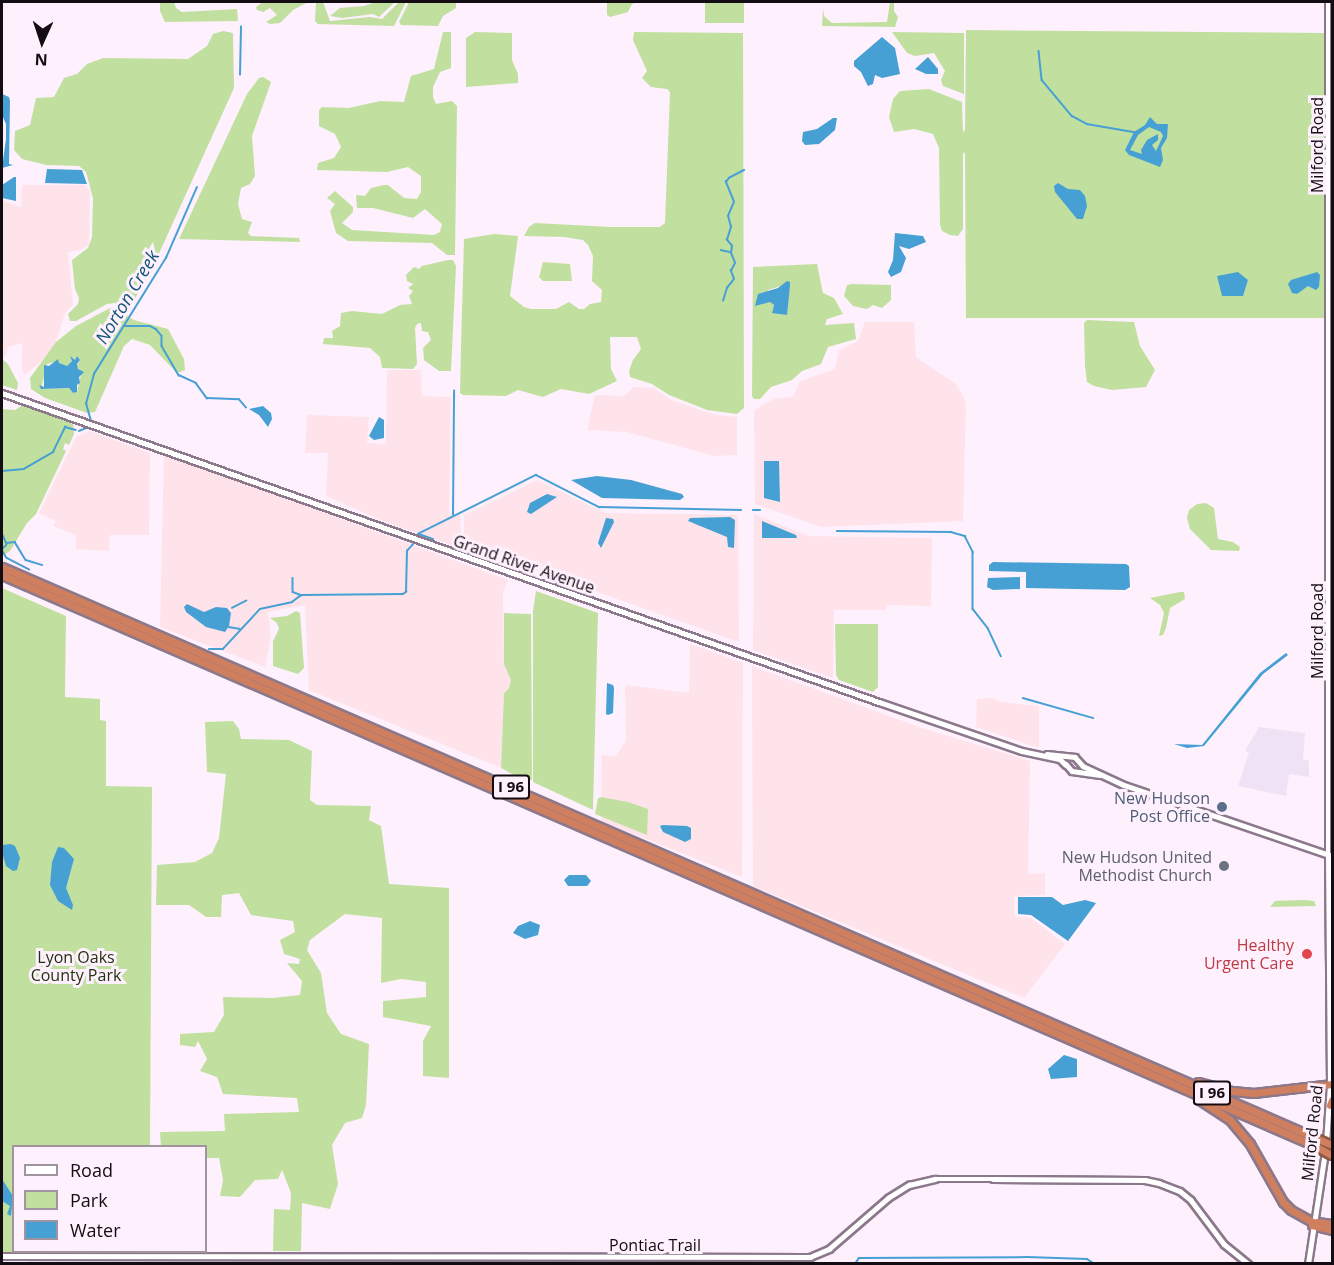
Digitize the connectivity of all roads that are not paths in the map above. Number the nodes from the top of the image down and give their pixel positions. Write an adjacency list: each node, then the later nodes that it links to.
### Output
1 (1328, 2): 11 (street, Milford Road)
2 (2, 393): 5 (main road, Grand River Avenue)
3 (2, 567): 12 (highway, I 96)
4 (2, 575): 13 (highway, I 96)
5 (1039, 755): 6 (main road, Grand River Avenue); 8 (main road, Grand River Avenue)
6 (1070, 757): 7 (main road); 8 (main road)
7 (1080, 763): 9 (main road); 10 (main road)
8 (1066, 765): 9 (main road)
9 (1076, 771): 10 (main road)
10 (1100, 775): 11 (main road)
11 (1331, 854): 14 (main road, Milford Road)
12 (1144, 1063): 14 (highway); 16 (highway, I 96)
13 (1142, 1071): 16 (highway, I 96); 19 (highway)
14 (1331, 1084): 15 (main road, Milford Road)
15 (1331, 1102): 19 (main road, Milford Road)
16 (1317, 1140): 17 (highway, I 96, bridge); 18 (highway, I 96, bridge)
17 (1332, 1143)
18 (1332, 1155)
19 (1313, 1222): 20 (highway); 21 (highway); 23 (main road, Milford Road)
20 (1332, 1224)
21 (1332, 1230)
22 (2, 1256): 24 (main road, Pontiac Trail)
23 (1309, 1261)
24 (1249, 1263)

